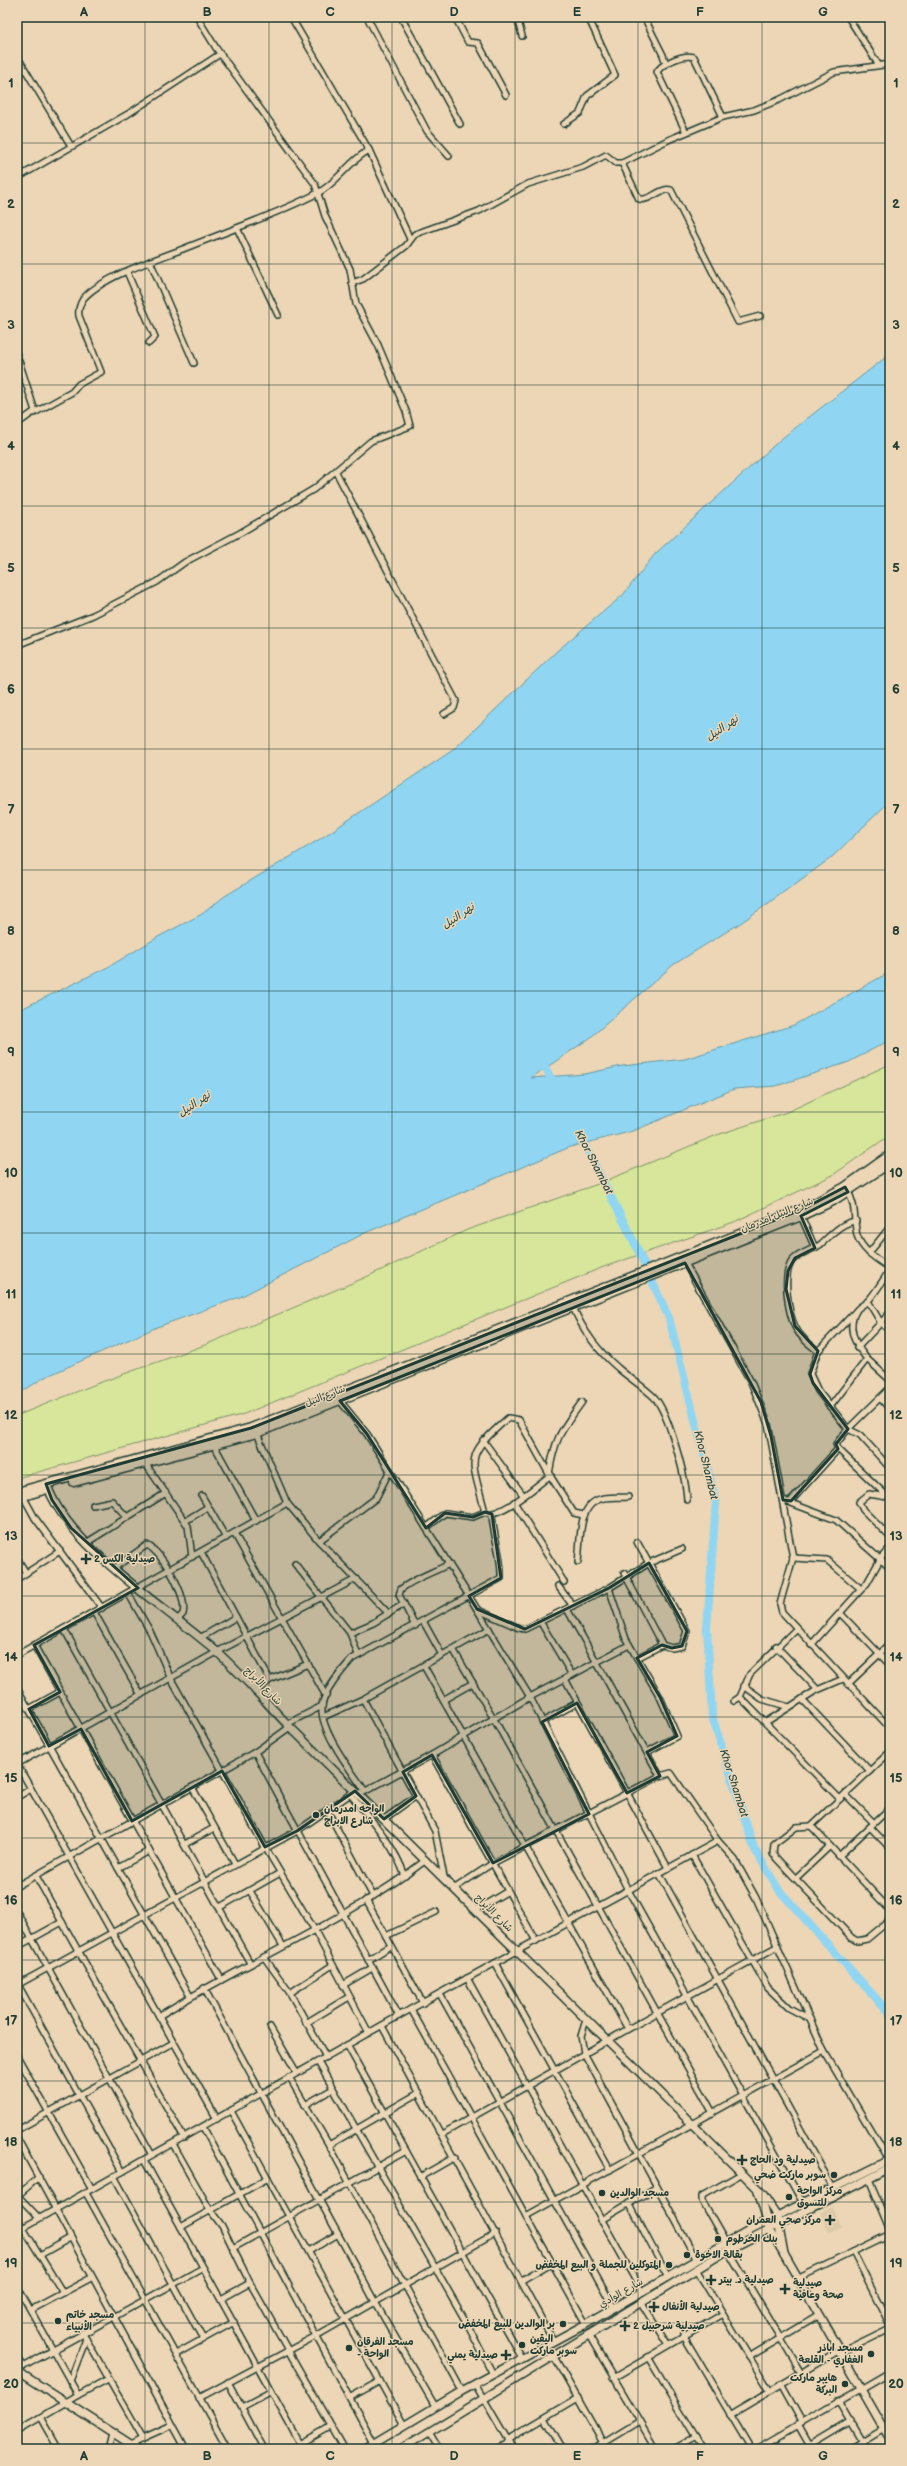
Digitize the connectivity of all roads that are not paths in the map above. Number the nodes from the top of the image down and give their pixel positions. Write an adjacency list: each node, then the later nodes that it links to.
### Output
1 (197, 17): 11 (street)
2 (291, 17): 22 (street)
3 (367, 17): 23 (street)
4 (401, 17): 18 (street)
5 (455, 17): 16 (street)
6 (517, 17): 10 (street)
7 (588, 17): 19 (street)
8 (644, 17): 13 (street)
9 (848, 17): 14 (street)
10 (522, 36)
11 (220, 54): 21 (street); 26 (street)
12 (17, 56): 21 (street)
13 (666, 64): 17 (street); 20 (street)
14 (878, 64): 15 (street); 17 (street)
15 (890, 64)
16 (506, 95)
17 (723, 116): 20 (street)
18 (460, 124)
19 (564, 124)
20 (686, 132): 24 (street)
21 (71, 146): 25 (street)
22 (369, 150): 26 (street); 28 (street)
23 (449, 156)
24 (622, 163): 28 (street); 33 (street)
25 (17, 178)
26 (318, 193): 27 (street); 31 (street)
27 (237, 228): 29 (street); 32 (street)
28 (410, 239): 31 (street)
29 (150, 261): 30 (street); 36 (street)
30 (127, 272): 34 (street); 37 (street)
31 (352, 283): 39 (street)
32 (278, 315)
33 (760, 316)
34 (149, 343)
35 (17, 355): 37 (street)
36 (194, 363)
37 (34, 413): 38 (street)
38 (17, 424)
39 (336, 472): 40 (street); 41 (street)
40 (17, 645)
41 (444, 714)
42 (890, 1155): 44 (main road)
43 (890, 1163): 44 (main road, شارع النيل أمدرمان)
44 (847, 1189): 45 (main road, شارع النيل أمدرمان); 46 (street); 51 (main road)
45 (801, 1216): 48 (street); 50 (main road, شارع النيل أمدرمان)
46 (856, 1221): 48 (street); 49 (street)
47 (890, 1227): 49 (street)
48 (815, 1248): 61 (street)
49 (869, 1253): 52 (street)
50 (685, 1262): 51 (main road, شارع النيل أمدرمان); 88 (street)
51 (663, 1268): 53 (main road)
52 (890, 1269): 54 (street)
53 (628, 1282): 55 (main road, شارع النيل); 62 (main road, شارع النيل)
54 (868, 1301): 56 (street); 58 (street)
55 (573, 1307): 62 (main road, شارع النيل); 87 (street)
56 (856, 1311): 60 (street); 61 (street)
57 (890, 1313): 58 (street)
58 (881, 1323): 59 (street); 60 (street)
59 (890, 1331)
60 (858, 1348): 63 (street)
61 (818, 1351): 69 (street)
62 (452, 1352): 67 (main road, شارع النيل); 80 (main road, شارع النيل)
63 (867, 1359): 64 (street); 69 (street)
64 (890, 1380)
65 (890, 1388): 66 (street)
66 (881, 1399): 70 (street); 71 (street)
67 (340, 1401): 72 (main road, شارع النيل); 78 (street)
68 (582, 1402): 79 (street)
69 (830, 1407): 71 (street)
70 (890, 1409)
71 (848, 1429): 75 (street); 77 (street)
72 (257, 1433): 74 (main road, شارع النيل); 91 (street)
73 (483, 1440): 79 (street); 83 (street); 94 (street)
74 (214, 1445): 76 (main road, شارع النيل); 99 (street)
75 (838, 1449): 86 (street); 89 (street)
76 (145, 1463): 80 (main road, شارع النيل); 81 (street)
77 (890, 1468)
78 (390, 1470): 100 (street); 104 (street)
79 (550, 1474): 83 (street); 96 (street)
80 (47, 1486): 82 (main road, شارع النيل); 106 (street, شارع الأبراج)
81 (166, 1493): 97 (street); 98 (street)
82 (19, 1495): 109 (street)
83 (523, 1495): 90 (street)
84 (202, 1496): 93 (street)
85 (628, 1497): 96 (street)
86 (890, 1498): 102 (street)
87 (687, 1500)
88 (783, 1500): 89 (street); 113 (street)
89 (791, 1501): 114 (street)
90 (514, 1502): 95 (street); 126 (street)
91 (287, 1504): 99 (street); 104 (street)
92 (93, 1505): 97 (street)
93 (208, 1507): 98 (street); 103 (street)
94 (485, 1512): 95 (street); 100 (street)
95 (492, 1514): 133 (street)
96 (583, 1515): 115 (street)
97 (127, 1517): 106 (street)
98 (186, 1521): 111 (street)
99 (256, 1521): 101 (street)
100 (426, 1528): 118 (street)
101 (234, 1533): 103 (street); 143 (street)
102 (890, 1536)
103 (226, 1538): 110 (street)
104 (319, 1541): 125 (street)
105 (637, 1542): 116 (street)
106 (86, 1543): 119 (street, شارع الأبراج)
107 (890, 1548): 114 (street)
108 (682, 1549): 116 (street)
109 (60, 1551): 122 (street); 136 (street)
110 (201, 1552): 111 (street); 142 (street)
111 (192, 1557): 121 (street)
112 (17, 1558): 122 (street)
113 (793, 1558): 130 (street); 150 (street)
114 (881, 1558): 120 (street); 130 (street)
115 (578, 1562)
116 (649, 1563): 123 (street); 157 (street)
117 (295, 1564): 132 (street)
118 (449, 1564): 133 (street); 134 (street)
119 (114, 1568): 121 (street); 128 (street, شارع الأبراج)
120 (890, 1568)
121 (170, 1570): 128 (street); 144 (street)
122 (26, 1573): 124 (street)
123 (624, 1575): 129 (street); 157 (street)
124 (17, 1579)
125 (356, 1579): 132 (street); 141 (street)
126 (564, 1582)
127 (558, 1586): 135 (street)
128 (138, 1588): 131 (street); 144 (street, شارع الأبراج)
129 (609, 1588): 135 (street); 156 (street)
130 (861, 1589): 140 (street)
131 (128, 1593): 136 (street); 172 (street)
132 (322, 1596): 143 (street); 151 (street)
133 (469, 1596): 137 (street); 145 (street)
134 (404, 1604): 141 (street); 147 (street)
135 (573, 1606): 138 (street)
136 (102, 1608): 139 (street)
137 (477, 1609): 146 (street); 149 (street)
138 (567, 1609): 146 (street); 167 (street)
139 (94, 1612): 148 (street); 183 (street)
140 (840, 1613): 158 (street); 162 (street)
141 (389, 1614): 151 (street)
142 (236, 1617): 152 (street); 153 (street)
143 (283, 1618): 153 (street); 168 (street)
144 (178, 1619): 152 (street, شارع الأبراج)
145 (423, 1621): 147 (street); 165 (street)
146 (541, 1623): 171 (street)
147 (415, 1626): 164 (street)
148 (64, 1628): 155 (street); 195 (street)
149 (489, 1629): 160 (street); 185 (street)
150 (796, 1629): 158 (street); 159 (street)
151 (350, 1633): 164 (street)
152 (200, 1638): 161 (street, شارع الأبراج)
153 (246, 1638): 161 (street); 175 (street)
154 (890, 1644): 162 (street)
155 (34, 1645): 163 (street); 181 (street)
156 (629, 1645): 166 (street); 167 (street)
157 (662, 1645): 166 (street)
158 (811, 1645): 174 (street)
159 (776, 1646): 178 (street); 180 (street)
160 (453, 1649): 165 (street); 176 (street)
161 (217, 1652): 172 (street); 182 (street, شارع الأبراج)
162 (879, 1654): 170 (street); 177 (street)
163 (17, 1655)
164 (358, 1655): 184 (street)
165 (442, 1655): 169 (street)
166 (637, 1658): 206 (street)
167 (596, 1663): 171 (street); 206 (street)
168 (308, 1664): 175 (street); 184 (street)
169 (424, 1666): 187 (street); 189 (street)
170 (890, 1666)
171 (572, 1675): 173 (street)
172 (171, 1679): 183 (street); 210 (street)
173 (565, 1679): 185 (street); 191 (street)
174 (843, 1679): 177 (street); 180 (street)
175 (270, 1680): 182 (street)
176 (473, 1683): 189 (street); 197 (street)
177 (848, 1684): 201 (street)
178 (744, 1686): 186 (street); 193 (street)
179 (17, 1688): 194 (street)
180 (817, 1689): 188 (street)
181 (60, 1692): 194 (street); 202 (street)
182 (255, 1692): 200 (street, شارع الأبراج)
183 (141, 1695): 195 (street)
184 (326, 1696): 192 (street)
185 (530, 1697): 197 (street); 198 (street)
186 (740, 1697): 190 (street); 199 (street)
187 (364, 1699): 196 (street); 212 (street)
188 (802, 1699): 193 (street); 211 (street)
189 (443, 1700): 203 (street)
190 (734, 1701)
191 (577, 1703): 198 (street); 217 (street)
192 (322, 1706): 196 (street); 200 (street)
193 (788, 1707): 199 (street)
194 (29, 1709): 204 (street)
195 (112, 1711): 202 (street); 222 (street)
196 (323, 1717): 216 (street)
197 (494, 1719): 203 (street); 232 (street)
198 (542, 1722): 225 (street)
199 (766, 1722): 221 (street)
200 (288, 1726): 205 (street); 216 (street, شارع الأبراج)
201 (890, 1728)
202 (81, 1729): 204 (street); 227 (street)
203 (463, 1736): 208 (street); 236 (street)
204 (50, 1746): 209 (street); 233 (street)
205 (255, 1752): 210 (street); 231 (street)
206 (647, 1752): 213 (street)
207 (890, 1752): 211 (street)
208 (432, 1756): 212 (street); 245 (street)
209 (17, 1764): 215 (street)
210 (222, 1771): 214 (street); 238 (street)
211 (870, 1771): 218 (street)
212 (403, 1772): 216 (street); 219 (street)
213 (660, 1776): 217 (street); 234 (street)
214 (192, 1788): 222 (street); 230 (street)
215 (31, 1789): 220 (street); 243 (street)
216 (357, 1793): 224 (street); 226 (street, شارع الأبراج); 252 (street)
217 (627, 1793): 225 (street); 248 (street)
218 (845, 1794): 221 (street); 228 (street)
219 (416, 1796): 226 (street); 253 (street)
220 (17, 1797)
221 (840, 1799): 229 (street)
222 (163, 1804): 227 (street); 235 (street)
223 (890, 1808): 228 (street)
224 (327, 1810): 231 (street); 261 (street)
225 (589, 1814): 232 (street); 258 (street)
226 (384, 1819): 244 (street, شارع الأبراج)
227 (132, 1821): 233 (street); 240 (street)
228 (872, 1825): 239 (street); 242 (street)
229 (811, 1826): 237 (street); 254 (street)
230 (214, 1828): 235 (street); 246 (street)
231 (297, 1831): 238 (street); 269 (street)
232 (555, 1831): 236 (street); 265 (street)
233 (102, 1839): 243 (street); 247 (street)
234 (718, 1841): 241 (street); 282 (street)
235 (185, 1844): 255 (street)
236 (525, 1846): 245 (street); 274 (street)
237 (830, 1846): 242 (street); 254 (street)
238 (265, 1847): 246 (street); 250 (street)
239 (890, 1848)
240 (149, 1851): 247 (street); 262 (street)
241 (692, 1855): 248 (street); 288 (street)
242 (839, 1856): 267 (street)
243 (69, 1857): 251 (street); 276 (street)
244 (426, 1860): 252 (street); 253 (street, شارع الأبراج)
245 (493, 1863): 257 (street); 260 (street)
246 (234, 1864): 255 (street)
247 (118, 1868): 271 (street)
248 (668, 1868): 249 (street)
249 (659, 1873): 258 (street); 296 (street)
250 (280, 1874): 259 (street); 275 (street)
251 (36, 1876): 256 (street); 273 (street)
252 (405, 1876): 261 (street)
253 (444, 1877): 257 (street, شارع الأبراج)
254 (796, 1878): 272 (street)
255 (205, 1880): 262 (street); 264 (street)
256 (17, 1886)
257 (455, 1888): 266 (street, شارع الأبراج)
258 (628, 1890): 265 (street); 304 (street)
259 (250, 1891): 264 (street); 280 (street)
260 (508, 1891): 266 (street); 279 (street)
261 (374, 1896): 263 (street)
262 (175, 1897): 271 (street); 295 (street)
263 (366, 1900): 269 (street); 277 (street)
264 (220, 1907): 289 (street)
265 (598, 1907): 274 (street); 307 (street)
266 (476, 1910): 284 (street, شارع الأبراج)
267 (890, 1910)
268 (17, 1912): 278 (street)
269 (344, 1912): 275 (street); 287 (street)
270 (436, 1912): 277 (street)
271 (144, 1914): 276 (street); 302 (street)
272 (890, 1920)
273 (62, 1922): 278 (street); 285 (street)
274 (568, 1923): 279 (street); 315 (street)
275 (314, 1929): 280 (street); 291 (street)
276 (113, 1932): 285 (street); 308 (street)
277 (386, 1936): 281 (street)
278 (32, 1938): 283 (street); 292 (street)
279 (536, 1941): 284 (street)
280 (283, 1946): 286 (street)
281 (391, 1946): 287 (street); 305 (street)
282 (778, 1946): 288 (street); 310 (street)
283 (17, 1947)
284 (517, 1951): 290 (street); 311 (street, شارع الأبراج)
285 (78, 1952): 292 (street); 324 (street)
286 (264, 1957): 289 (street); 300 (street)
287 (368, 1960): 293 (street)
288 (752, 1961): 296 (street); 310 (street)
289 (250, 1963): 295 (street)
290 (495, 1963): 294 (street); 326 (street)
291 (331, 1966): 298 (street); 300 (street)
292 (48, 1968): 297 (street); 329 (street)
293 (372, 1968): 298 (street); 309 (street)
294 (467, 1978): 301 (street); 331 (street)
295 (221, 1979): 299 (street)
296 (718, 1979): 304 (street); 330 (street)
297 (17, 1984): 335 (street)
298 (343, 1985): 303 (street)
299 (204, 1988): 302 (street); 333 (street)
300 (290, 1993): 312 (street)
301 (440, 1994): 305 (street); 337 (street)
302 (190, 1996): 308 (street)
303 (349, 1997): 312 (street); 316 (street)
304 (686, 1997): 307 (street); 336 (street)
305 (423, 2003): 306 (street)
306 (411, 2009): 309 (street); 343 (street)
307 (657, 2013): 315 (street); 342 (street)
308 (159, 2016): 318 (street)
309 (399, 2016): 313 (street)
310 (810, 2019): 320 (street)
311 (586, 2020): 317 (street, شارع الأبراج); 321 (street)
312 (306, 2023): 323 (street)
313 (382, 2026): 316 (street); 334 (street)
314 (270, 2027): 327 (street)
315 (628, 2029): 317 (street)
316 (369, 2033): 319 (street)
317 (607, 2041): 321 (street); 345 (street, شارع الأبراج)
318 (173, 2043): 324 (street); 344 (street)
319 (347, 2045): 323 (street); 341 (street)
320 (824, 2051): 330 (street); 359 (street)
321 (584, 2053): 326 (street); 355 (street)
322 (17, 2056): 339 (street)
323 (326, 2057): 325 (street)
324 (139, 2061): 329 (street); 351 (street)
325 (318, 2062): 327 (street); 332 (street)
326 (554, 2070): 331 (street); 361 (street)
327 (297, 2073): 328 (street)
328 (289, 2077): 333 (street); 338 (street)
329 (108, 2078): 335 (street); 356 (street)
330 (772, 2080): 336 (street); 373 (street)
331 (527, 2086): 337 (street); 370 (street)
332 (333, 2089): 338 (street); 348 (street)
333 (262, 2093): 340 (street); 378 (street)
334 (419, 2093): 341 (street); 349 (street)
335 (78, 2095): 339 (street); 362 (street)
336 (743, 2097): 342 (street); 381 (street)
337 (499, 2101): 343 (street); 379 (street)
338 (305, 2105): 353 (street)
339 (48, 2111): 347 (street); 374 (street)
340 (232, 2111): 344 (street); 367 (street)
341 (384, 2113): 348 (street); 354 (street)
342 (713, 2114): 345 (street)
343 (471, 2118): 349 (street); 385 (street)
344 (217, 2119): 346 (street)
345 (692, 2125): 355 (street); 363 (street, شارع الأبراج)
346 (203, 2127): 351 (street); 376 (street)
347 (17, 2130)
348 (356, 2130): 353 (street); 360 (street)
349 (442, 2134): 357 (street)
350 (17, 2138): 365 (street)
351 (184, 2138): 352 (street)
352 (173, 2144): 356 (street); 383 (street)
353 (329, 2145): 369 (street)
354 (406, 2151): 360 (street); 366 (street)
355 (639, 2154): 361 (street); 371 (street)
356 (152, 2155): 358 (street)
357 (454, 2157): 366 (street); 396 (street)
358 (144, 2160): 362 (street); 392 (street)
359 (890, 2163): 368 (street, شارع الوادي); 373 (street, شارع الوادي)
360 (378, 2166): 369 (street); 411 (street)
361 (610, 2170): 370 (street)
362 (122, 2172): 364 (street)
363 (741, 2174): 372 (street, شارع الأبراج); 400 (street)
364 (114, 2176): 374 (street); 416 (street)
365 (39, 2177): 377 (street); 382 (street)
366 (420, 2177): 403 (street)
367 (268, 2178): 376 (street); 384 (street)
368 (868, 2179): 389 (street, شارع الوادي); 393 (street)
369 (348, 2183): 378 (street); 418 (street)
370 (582, 2185): 379 (street); 388 (street)
371 (657, 2187): 380 (street); 407 (street)
372 (757, 2188): 389 (street, شارع الأبراج); 390 (street)
373 (833, 2188): 381 (street, شارع الوادي)
374 (92, 2189): 375 (street)
375 (86, 2192): 382 (street); 423 (street)
376 (239, 2193): 383 (street); 395 (street)
377 (17, 2195): 387 (street)
378 (319, 2200): 384 (street); 397 (street)
379 (554, 2200): 385 (street); 427 (street)
380 (629, 2203): 388 (street); 412 (street)
381 (802, 2203): 389 (street, شارع الوادي)
382 (55, 2209): 387 (street); 399 (street)
383 (210, 2210): 392 (street); 401 (street)
384 (289, 2216): 395 (street); 402 (street)
385 (526, 2216): 408 (street)
386 (17, 2218): 391 (street)
387 (39, 2218): 391 (street)
388 (601, 2220): 420 (street)
389 (778, 2220): 390 (street, شارع الوادي); 405 (street)
390 (767, 2225): 400 (street, شارع الوادي); 405 (street)
391 (24, 2227): 394 (street); 406 (street)
392 (181, 2227): 409 (street)
393 (890, 2229)
394 (17, 2231)
395 (261, 2231): 401 (street); 440 (street)
396 (496, 2233): 403 (street); 415 (street)
397 (338, 2234): 402 (street); 425 (street)
398 (890, 2234): 404 (street)
399 (70, 2238): 406 (street); 413 (street)
400 (727, 2247): 407 (street, شارع الوادي); 410 (street, شارع الوادي); 441 (street)
401 (233, 2248): 417 (street)
402 (309, 2251): 432 (street)
403 (463, 2252): 411 (street); 454 (street)
404 (853, 2252): 414 (street); 435 (street)
405 (784, 2254): 414 (street)
406 (40, 2255): 421 (street)
407 (697, 2260): 412 (street, شارع الوادي)
408 (551, 2263): 415 (street); 434 (street)
409 (203, 2268): 416 (street); 424 (street)
410 (696, 2268): 426 (street, شارع الوادي); 429 (street)
411 (434, 2269): 418 (street); 459 (street)
412 (668, 2277): 420 (street, شارع الوادي)
413 (91, 2278): 421 (street); 430 (street)
414 (797, 2279): 431 (street)
415 (522, 2280): 444 (street)
416 (173, 2283): 423 (street); 443 (street)
417 (250, 2283): 424 (street); 447 (street)
418 (406, 2285): 425 (street); 468 (street)
419 (17, 2286): 422 (street)
420 (642, 2292): 427 (street, شارع الوادي)
421 (63, 2293): 428 (street)
422 (19, 2297): 428 (street)
423 (145, 2299): 430 (street); 449 (street)
424 (221, 2299): 433 (street)
425 (375, 2302): 432 (street); 478 (street)
426 (641, 2302): 438 (street, شارع الوادي); 445 (street)
427 (614, 2308): 434 (street, شارع الوادي)
428 (30, 2310): 446 (street)
429 (722, 2314): 439 (street); 451 (street)
430 (113, 2316): 437 (street); 486 (street)
431 (818, 2316): 441 (street); 448 (street)
432 (346, 2319): 440 (street); 463 (street)
433 (234, 2322): 443 (street); 455 (street)
434 (586, 2324): 444 (street, شارع الوادي)
435 (890, 2326)
436 (890, 2329): 448 (street)
437 (82, 2332): 442 (street); 446 (street)
438 (588, 2334): 450 (street, شارع الوادي); 460 (street)
439 (683, 2335): 445 (street); 480 (street)
440 (316, 2336): 447 (street); 472 (street)
441 (780, 2338): 451 (street); 458 (street)
442 (86, 2339): 461 (street); 462 (street)
443 (203, 2339): 449 (street)
444 (554, 2342): 454 (street, شارع الوادي)
445 (667, 2344): 453 (street)
446 (52, 2350): 456 (street); 462 (street)
447 (288, 2351): 455 (street); 488 (street)
448 (839, 2353): 458 (street); 467 (street)
449 (176, 2354): 473 (street)
450 (553, 2355): 474 (street); 475 (street, شارع الوادي)
451 (749, 2357): 469 (street)
452 (17, 2358): 456 (street)
453 (648, 2358): 460 (street); 493 (street)
454 (522, 2359): 459 (street, شارع الوادي)
455 (257, 2367): 464 (street); 470 (street)
456 (19, 2370): 477 (street)
457 (890, 2372): 467 (street)
458 (801, 2373): 466 (street)
459 (493, 2374): 465 (street, شارع الوادي)
460 (613, 2378): 483 (street)
461 (108, 2379): 471 (street); 494 (street)
462 (70, 2381): 471 (street)
463 (380, 2381): 472 (street); 487 (street)
464 (228, 2382): 473 (street); 479 (street)
465 (474, 2384): 468 (street, شارع الوادي); 475 (street)
466 (781, 2384): 469 (street); 485 (street)
467 (859, 2388): 476 (street); 489 (street)
468 (462, 2391): 478 (street, شارع الوادي)
469 (770, 2391): 480 (street)
470 (270, 2392): 479 (street); 501 (street)
471 (78, 2395): 477 (street)
472 (351, 2397): 498 (street)
473 (199, 2398): 507 (street)
474 (578, 2398): 482 (street); 499 (street)
475 (483, 2399): 491 (street, شارع الوادي); 496 (street)
476 (838, 2401): 484 (street); 485 (street)
477 (65, 2402): 481 (street); 492 (street)
478 (435, 2406): 487 (street, شارع الوادي)
479 (242, 2407): 508 (street)
480 (730, 2414): 521 (street)
481 (41, 2417): 490 (street); 503 (street)
482 (545, 2418): 496 (street); 516 (street)
483 (639, 2421): 499 (street); 518 (street)
484 (851, 2422): 497 (street); 502 (street)
485 (800, 2424): 502 (street); 522 (street)
486 (172, 2425): 494 (street); 506 (street)
487 (404, 2425): 498 (street, شارع الوادي)
488 (330, 2427): 501 (street); 510 (street)
489 (884, 2428): 495 (street); 497 (street)
490 (17, 2431)
491 (429, 2432): 512 (street, شارع الوادي); 513 (street)
492 (112, 2433): 500 (street); 504 (street)
493 (696, 2437): 519 (street); 520 (street)
494 (143, 2438): 500 (street)
495 (890, 2439)
496 (508, 2441): 514 (street); 515 (street)
497 (862, 2442): 524 (street)
498 (374, 2443): 511 (street, شارع الوادي)
499 (604, 2443): 517 (street)
500 (131, 2444): 505 (street)
501 (300, 2444): 509 (street)
502 (810, 2446): 523 (street)
503 (59, 2449)
504 (108, 2449)
505 (138, 2449)
506 (186, 2449)
507 (228, 2449)
508 (264, 2449)
509 (303, 2449)
510 (344, 2449)
511 (364, 2449)
512 (401, 2449)
513 (439, 2449)
514 (497, 2449)
515 (513, 2449)
516 (563, 2449)
517 (593, 2449)
518 (656, 2449)
519 (674, 2449)
520 (703, 2449)
521 (750, 2449)
522 (757, 2449)
523 (804, 2449)
524 (849, 2449)

